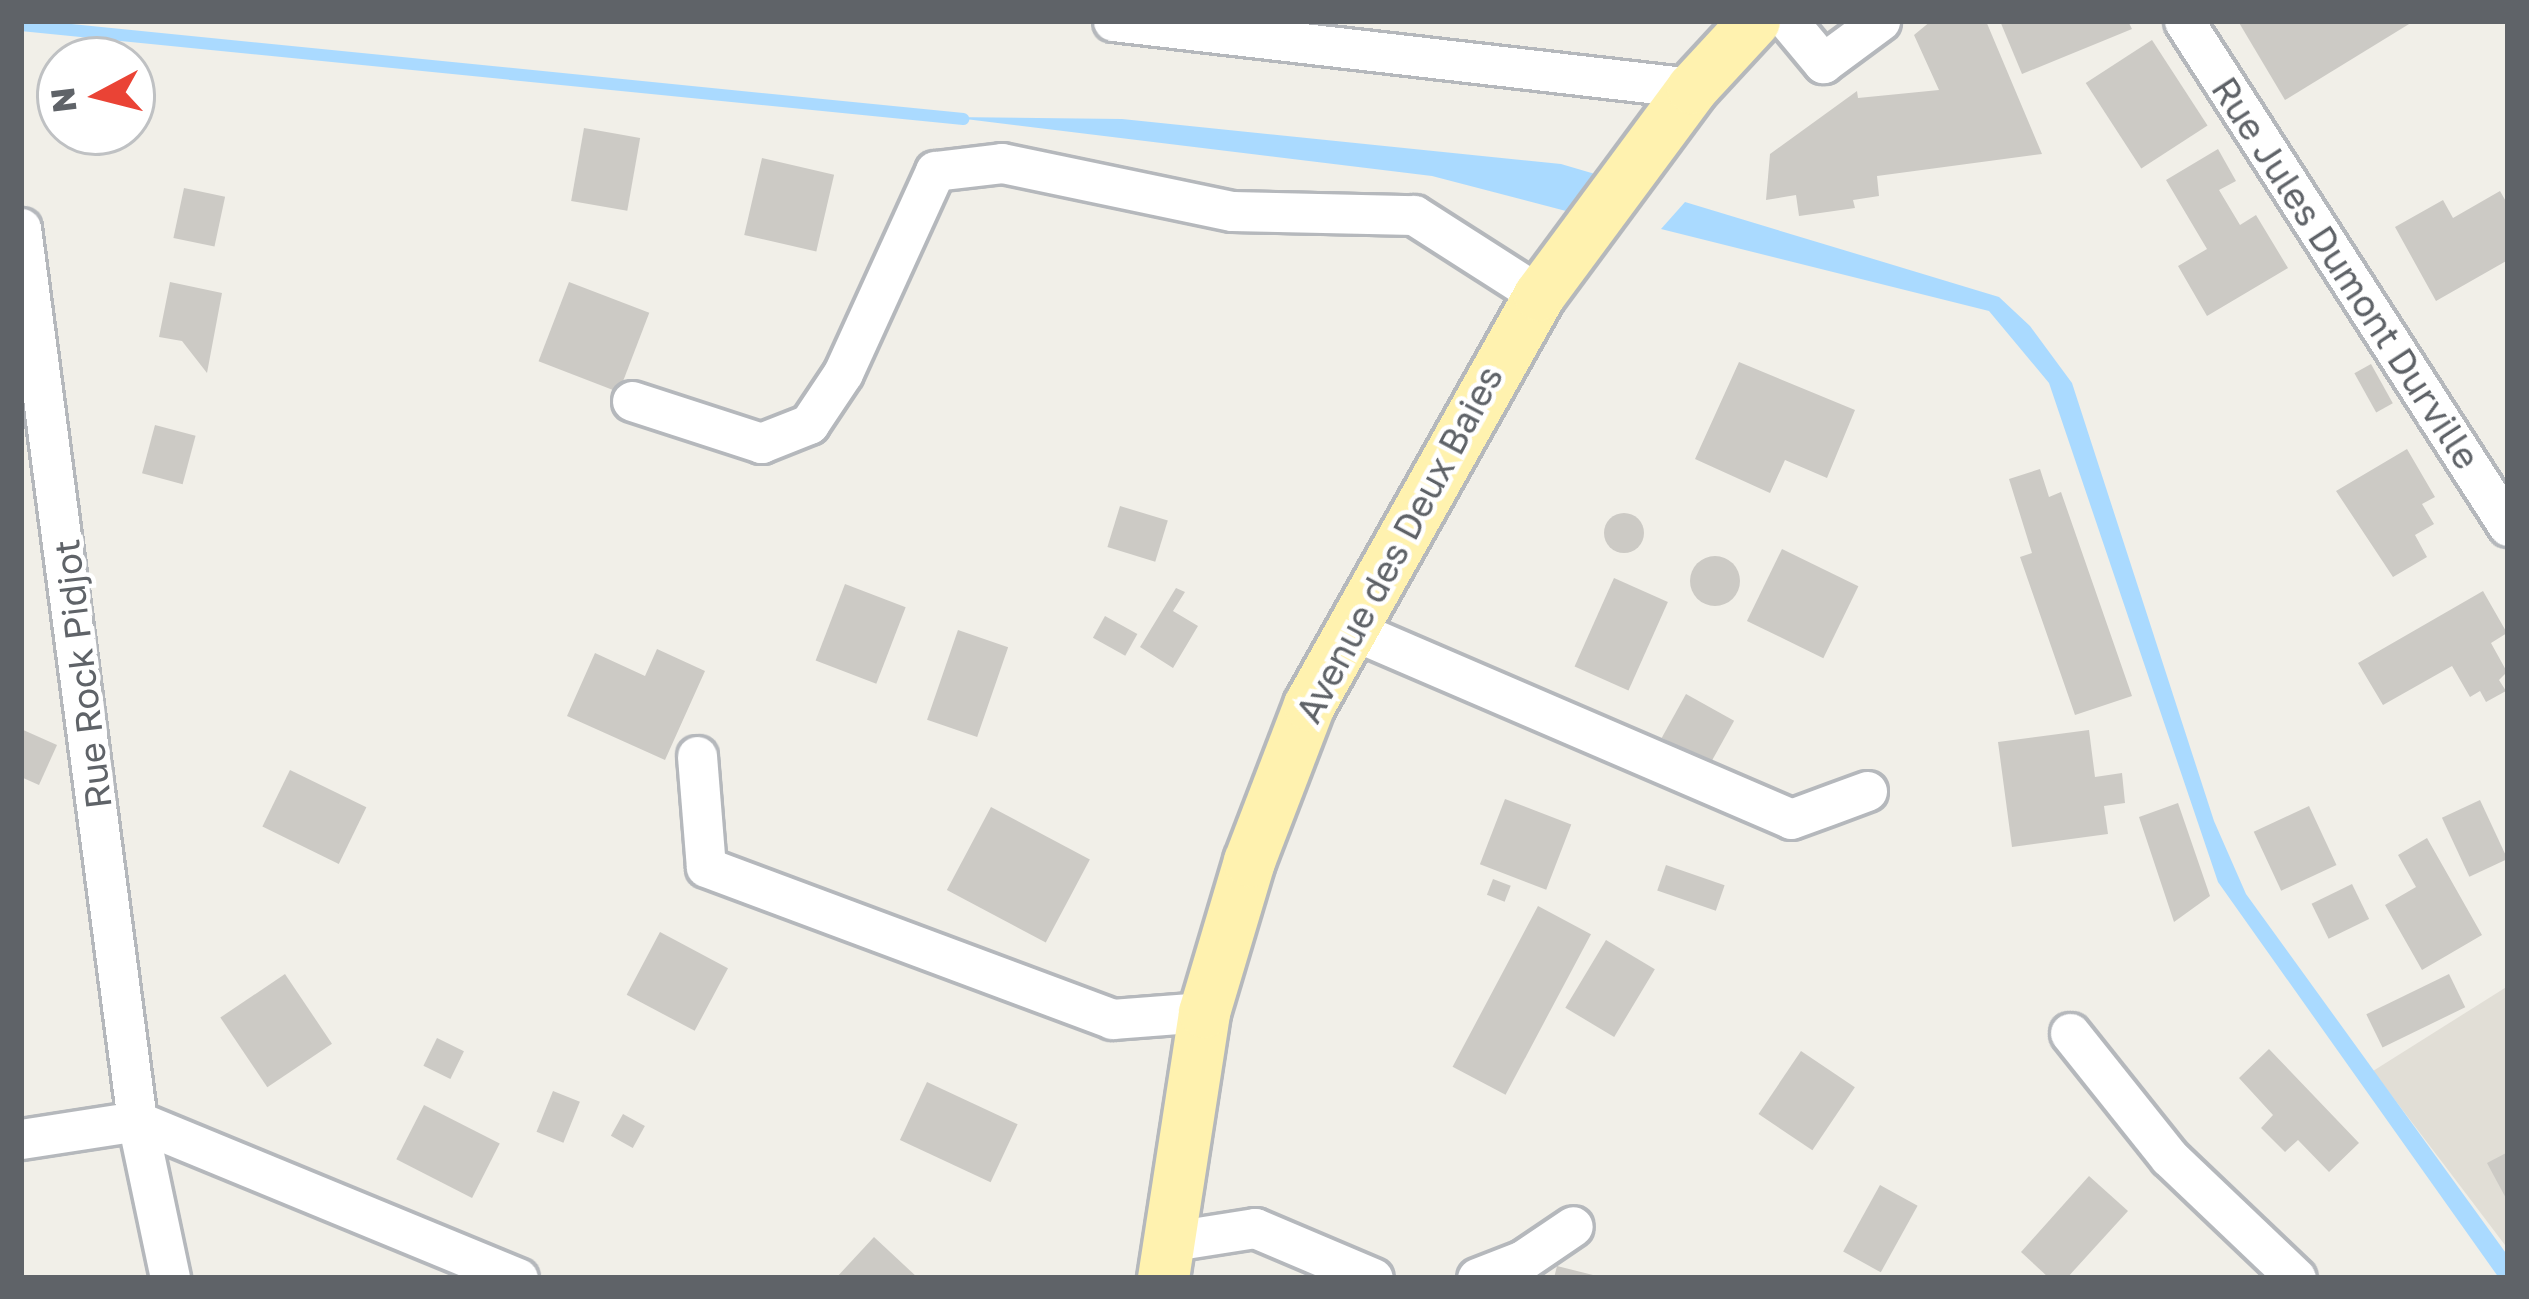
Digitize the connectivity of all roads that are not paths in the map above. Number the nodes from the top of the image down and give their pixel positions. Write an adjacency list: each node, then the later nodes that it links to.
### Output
1 (1113, 21): 6 (street)
2 (1754, 21): 6 (main road, Avenue des Deux Baies)
3 (1788, 21): 4 (street)
4 (1880, 21)
5 (2185, 21): 10 (street, Rue Jules Dumont Durville)
6 (1692, 88): 8 (main road, Avenue des Deux Baies)
7 (21, 228): 16 (street, Rue Rock Pidjot)
8 (1539, 295): 9 (street); 11 (main road, Avenue des Deux Baies)
9 (632, 401)
10 (2508, 526)
11 (1348, 628): 13 (street); 14 (main road, Avenue des Deux Baies)
12 (697, 756): 14 (street)
13 (1867, 791)
14 (1204, 1012): 19 (main road, Avenue des Deux Baies)
15 (2070, 1033): 24 (street)
16 (137, 1120): 17 (street); 20 (street, Rue Rock Pidjot); 21 (street)
17 (21, 1139)
18 (1573, 1226): 23 (street)
19 (1164, 1260): 22 (street)
20 (170, 1278)
21 (518, 1278)
22 (1373, 1278)
23 (1477, 1278)
24 (2296, 1278)

